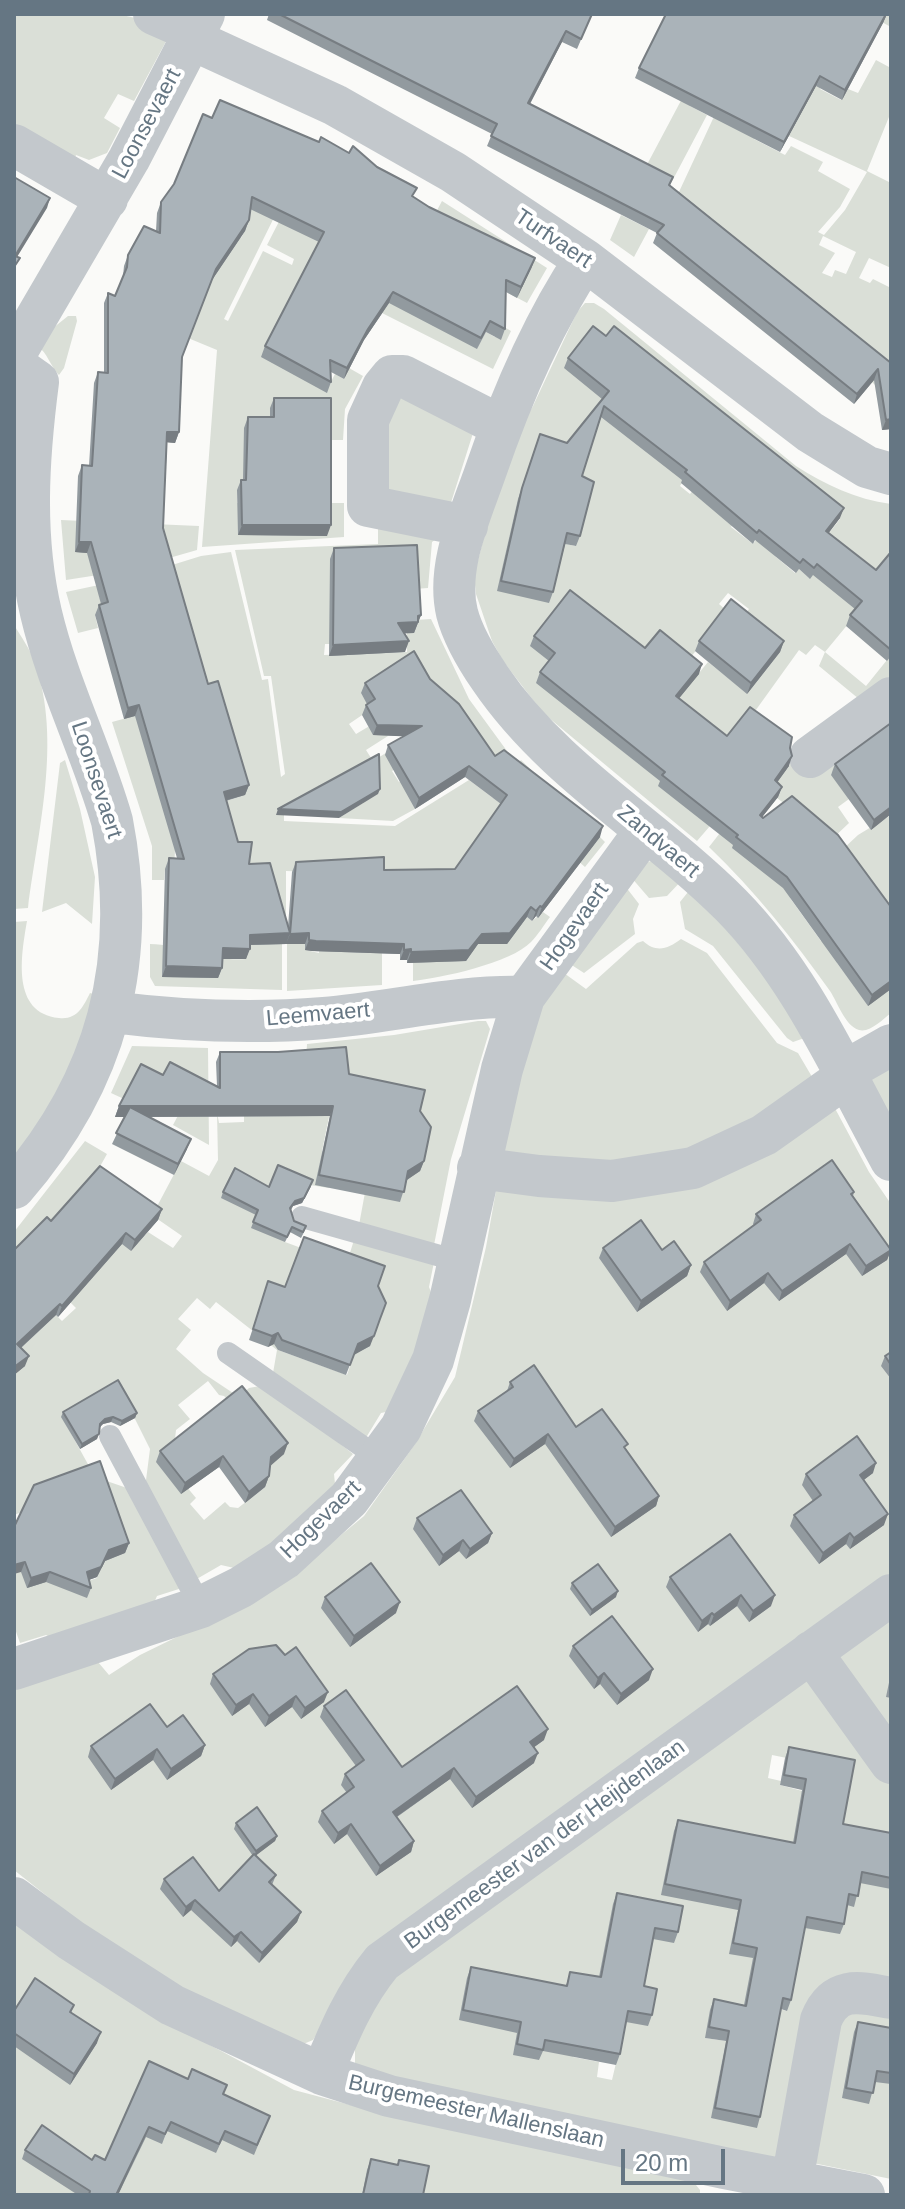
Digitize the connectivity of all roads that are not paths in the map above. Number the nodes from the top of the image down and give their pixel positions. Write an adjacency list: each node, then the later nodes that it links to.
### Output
1 (154, 14): 2 (street, Turfvaert)
2 (197, 29): 4 (street, Loonsevaert); 5 (street, Turfvaert)
3 (14, 145): 4 (street)
4 (107, 199): 6 (street, Loonsevaert)
5 (585, 260): 8 (street, Zandvaert); 9 (street, Turfvaert)
6 (14, 356)
7 (14, 365): 15 (street, Loonsevaert)
8 (501, 426): 10 (street, Zandvaert); 10 (street)
9 (891, 474)
10 (467, 526): 13 (street, Zandvaert)
11 (891, 698): 12 (street)
12 (810, 757)
13 (645, 831): 14 (street, Hogevaert); 17 (street, Zandvaert)
14 (524, 997): 15 (street, Leemvaert); 19 (street, Hogevaert)
15 (111, 1012): 20 (street, Loonsevaert)
16 (891, 1045): 17 (street)
17 (841, 1078): 18 (street, Zandvaert); 19 (street)
18 (891, 1160)
19 (478, 1168): 22 (street, Hogevaert)
20 (14, 1188)
21 (302, 1217): 22 (lane)
22 (458, 1261): 25 (street, Hogevaert)
23 (228, 1353): 25 (lane)
24 (110, 1436): 27 (lane)
25 (379, 1458): 27 (street, Hogevaert)
26 (891, 1595): 28 (street, Burgemeester van der Heijdenlaan)
27 (201, 1607): 29 (street, Hogevaert)
28 (811, 1652): 30 (street); 33 (street, Burgemeester van der Heijdenlaan)
29 (15, 1664)
30 (891, 1763)
31 (14, 1898): 33 (street, Burgemeester Mallenslaan)
32 (891, 1998): 34 (street)
33 (322, 2074): 35 (street, Burgemeester Mallenslaan)
34 (792, 2181): 35 (street, Burgemeester Mallenslaan); 36 (street, Burgemeester Mallenslaan)
35 (721, 2182)
36 (864, 2195)

